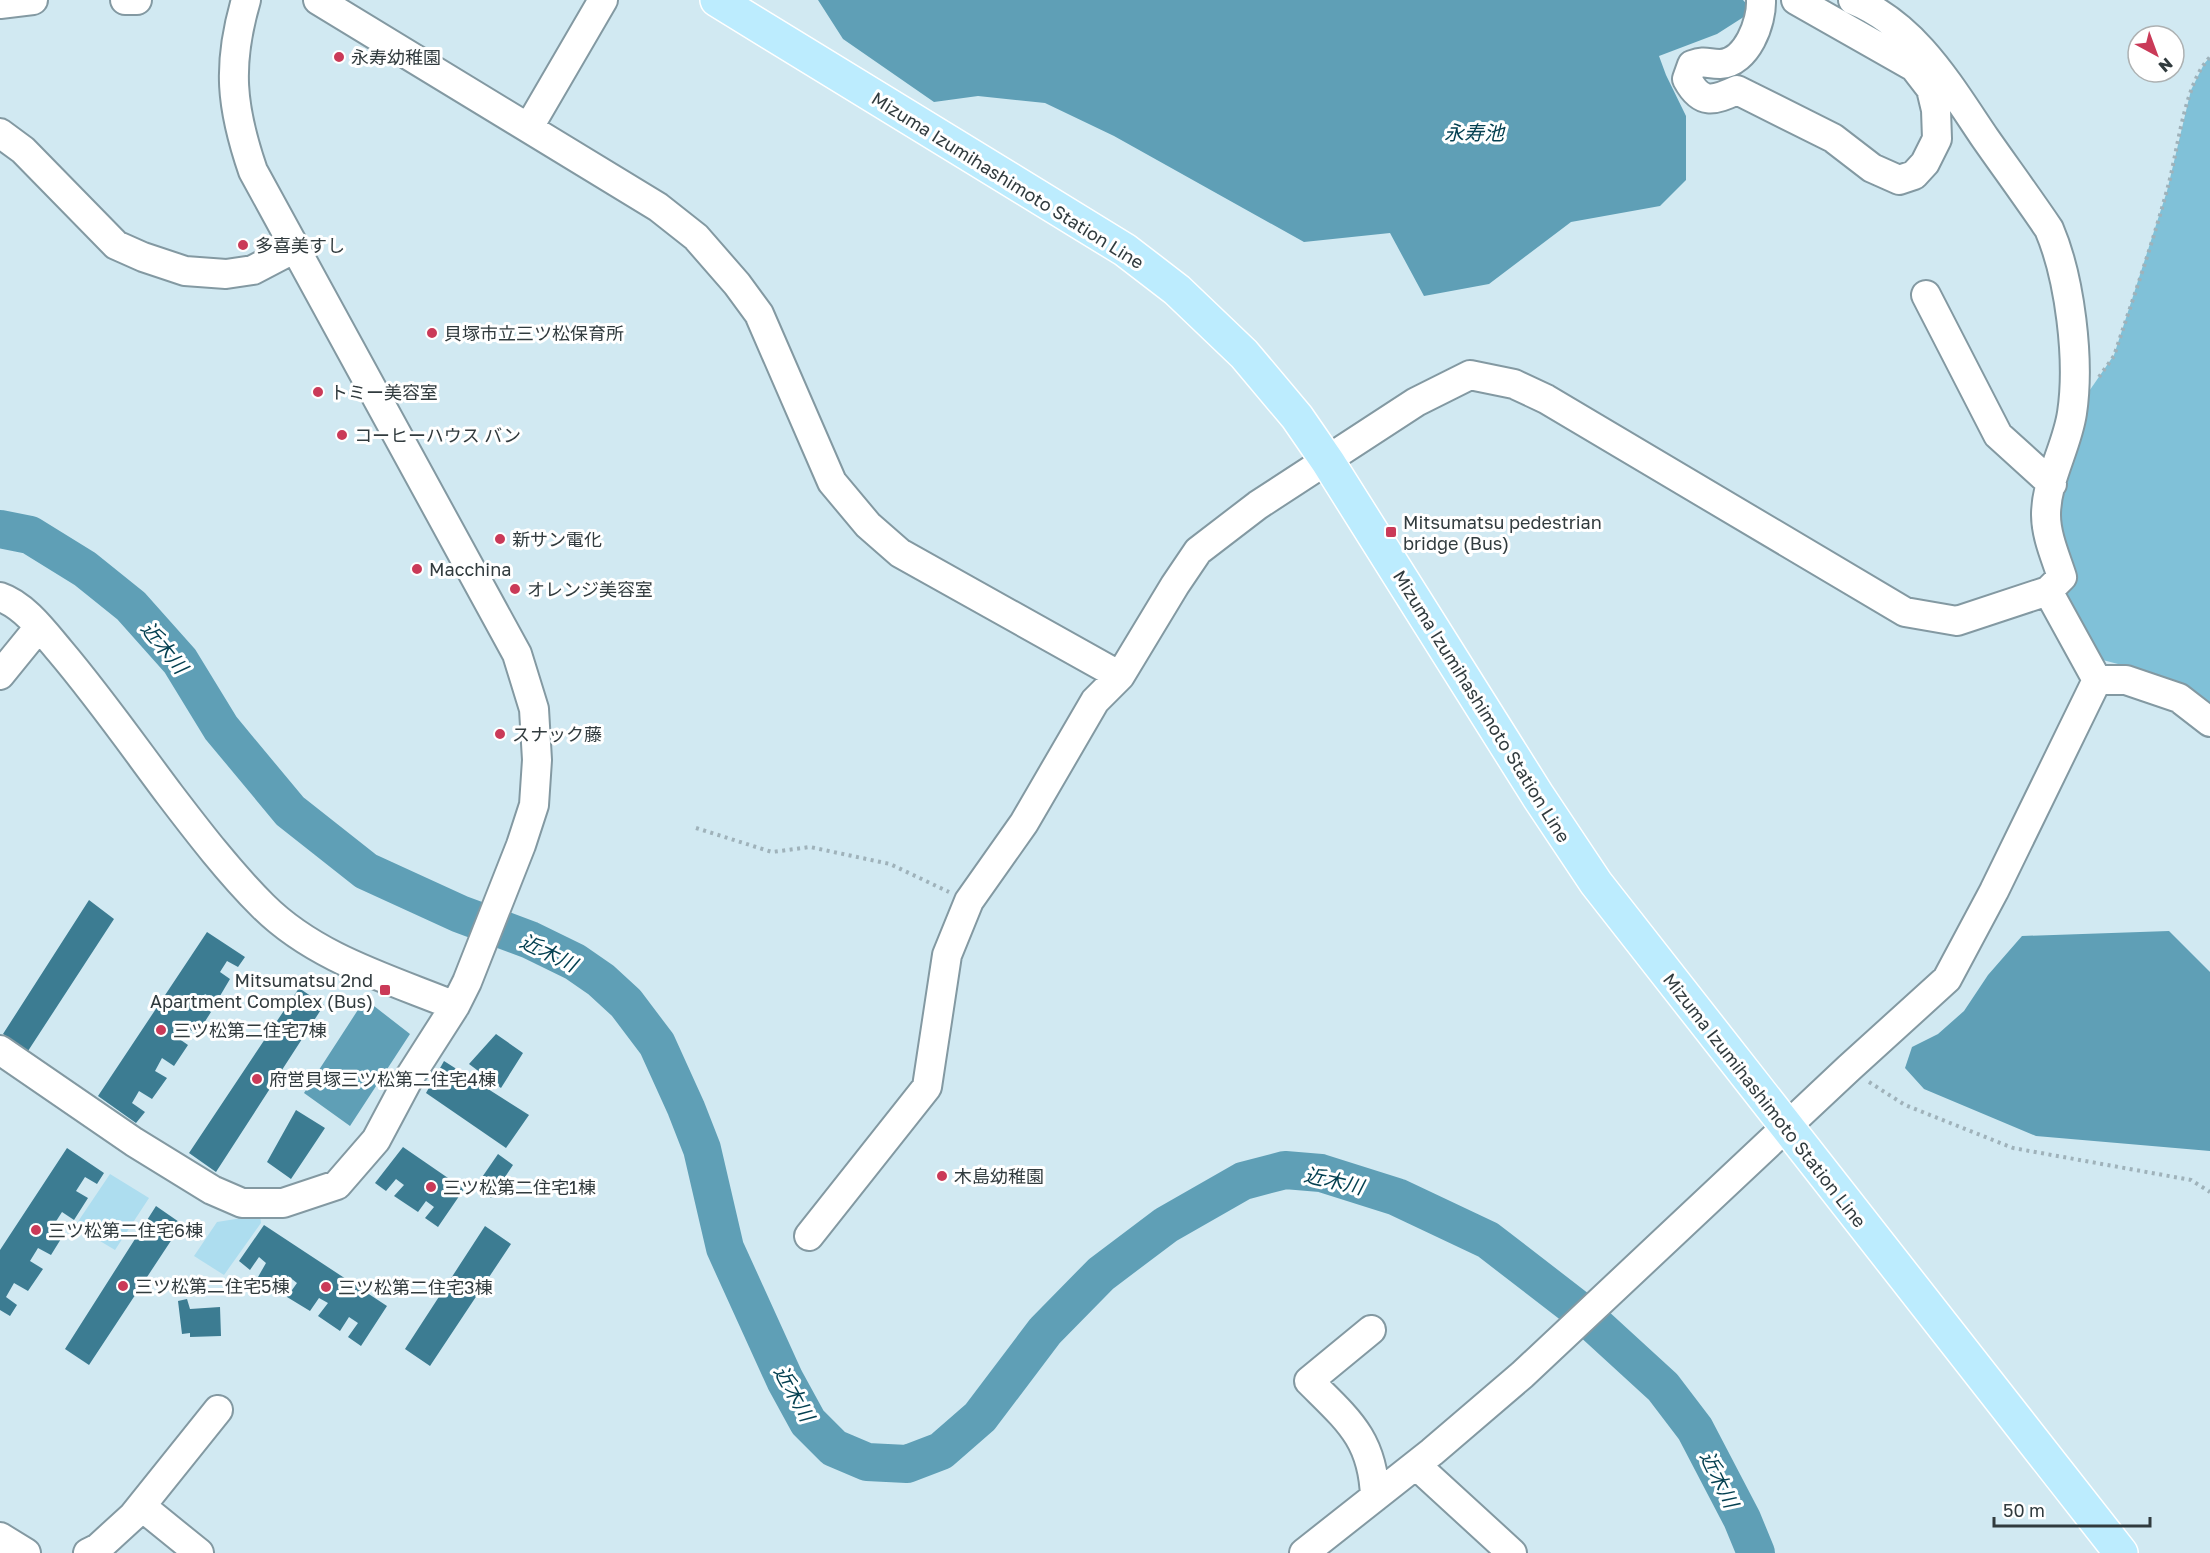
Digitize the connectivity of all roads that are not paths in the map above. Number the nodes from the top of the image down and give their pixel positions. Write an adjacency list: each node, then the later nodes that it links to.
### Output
1 (33, 0): 11 (street)
2 (125, 0): 3 (street)
3 (137, 0)
4 (246, 0): 16 (street)
5 (318, 0): 14 (street)
6 (603, 0): 14 (street)
7 (717, 0): 18 (main road, Mizuma Izumihashimoto Station Line)
8 (1761, 0): 12 (street)
9 (1796, 0): 13 (street)
10 (1853, 0): 19 (street)
11 (0, 4)
12 (1737, 58): 13 (street); 13 (street)
13 (1737, 90)
14 (529, 127): 24 (street)
15 (0, 133): 16 (street)
16 (296, 248): 27 (street)
17 (1926, 295): 19 (street)
18 (1328, 462): 20 (street); 24 (street); 29 (main road, Mizuma Izumihashimoto Station Line)
19 (2052, 484): 20 (street)
20 (2048, 591): 25 (street)
21 (0, 597): 22 (street)
22 (39, 627): 23 (street); 27 (street)
23 (0, 675)
24 (1120, 676): 30 (street)
25 (2097, 680): 26 (street); 29 (street)
26 (2210, 722)
27 (461, 994): 28 (street)
28 (0, 1050)
29 (1786, 1126): 33 (street); 42 (main road, Mizuma Izumihashimoto Station Line)
30 (809, 1236)
31 (1371, 1330): 34 (street)
32 (218, 1410): 35 (street)
33 (1416, 1465): 34 (street); 41 (street)
34 (1375, 1497): 40 (street)
35 (141, 1506): 38 (street); 39 (street)
36 (0, 1537): 37 (street)
37 (26, 1553)
38 (88, 1553)
39 (199, 1553)
40 (1304, 1553)
41 (1512, 1553)
42 (2121, 1553)

